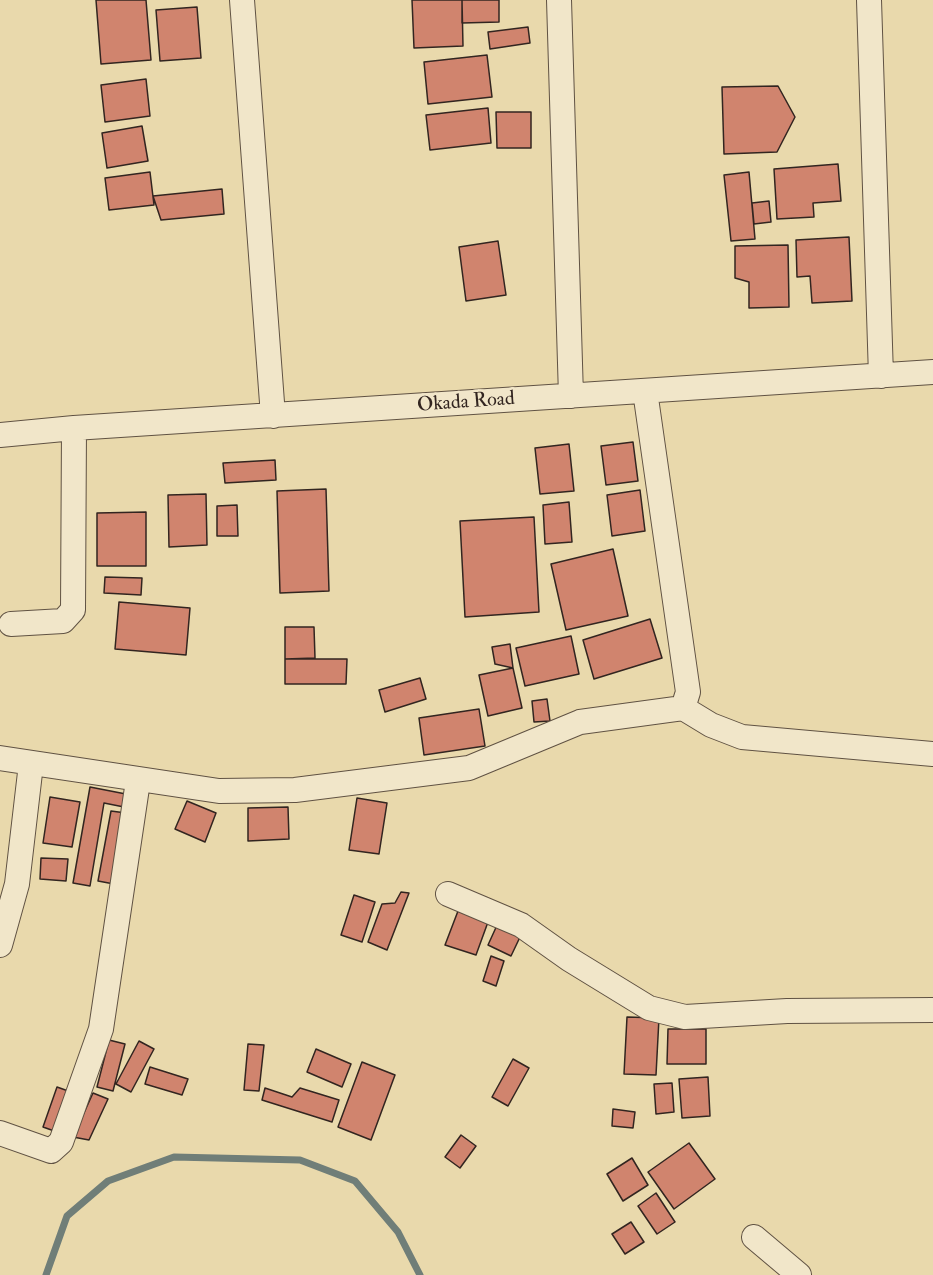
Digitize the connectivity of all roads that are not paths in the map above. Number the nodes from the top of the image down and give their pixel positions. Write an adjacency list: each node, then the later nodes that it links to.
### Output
1 (242, 0): 8 (street)
2 (559, 0): 7 (street)
3 (869, 0): 5 (street)
4 (933, 372): 5 (street, Okada Road)
5 (881, 376): 6 (street, Okada Road)
6 (645, 391): 7 (street, Okada Road); 12 (street)
7 (571, 396): 8 (street, Okada Road)
8 (273, 417): 9 (street, Okada Road)
9 (74, 428): 10 (street, Okada Road); 11 (street)
10 (0, 435)
11 (11, 624)
12 (683, 708): 13 (street); 16 (street)
13 (933, 754)
14 (0, 758): 15 (street)
15 (31, 764): 16 (street); 18 (street)
16 (138, 781): 20 (street)
17 (448, 894): 19 (street)
18 (0, 945)
19 (933, 1010)
20 (0, 1133)
21 (754, 1237): 22 (street)
22 (799, 1275)

